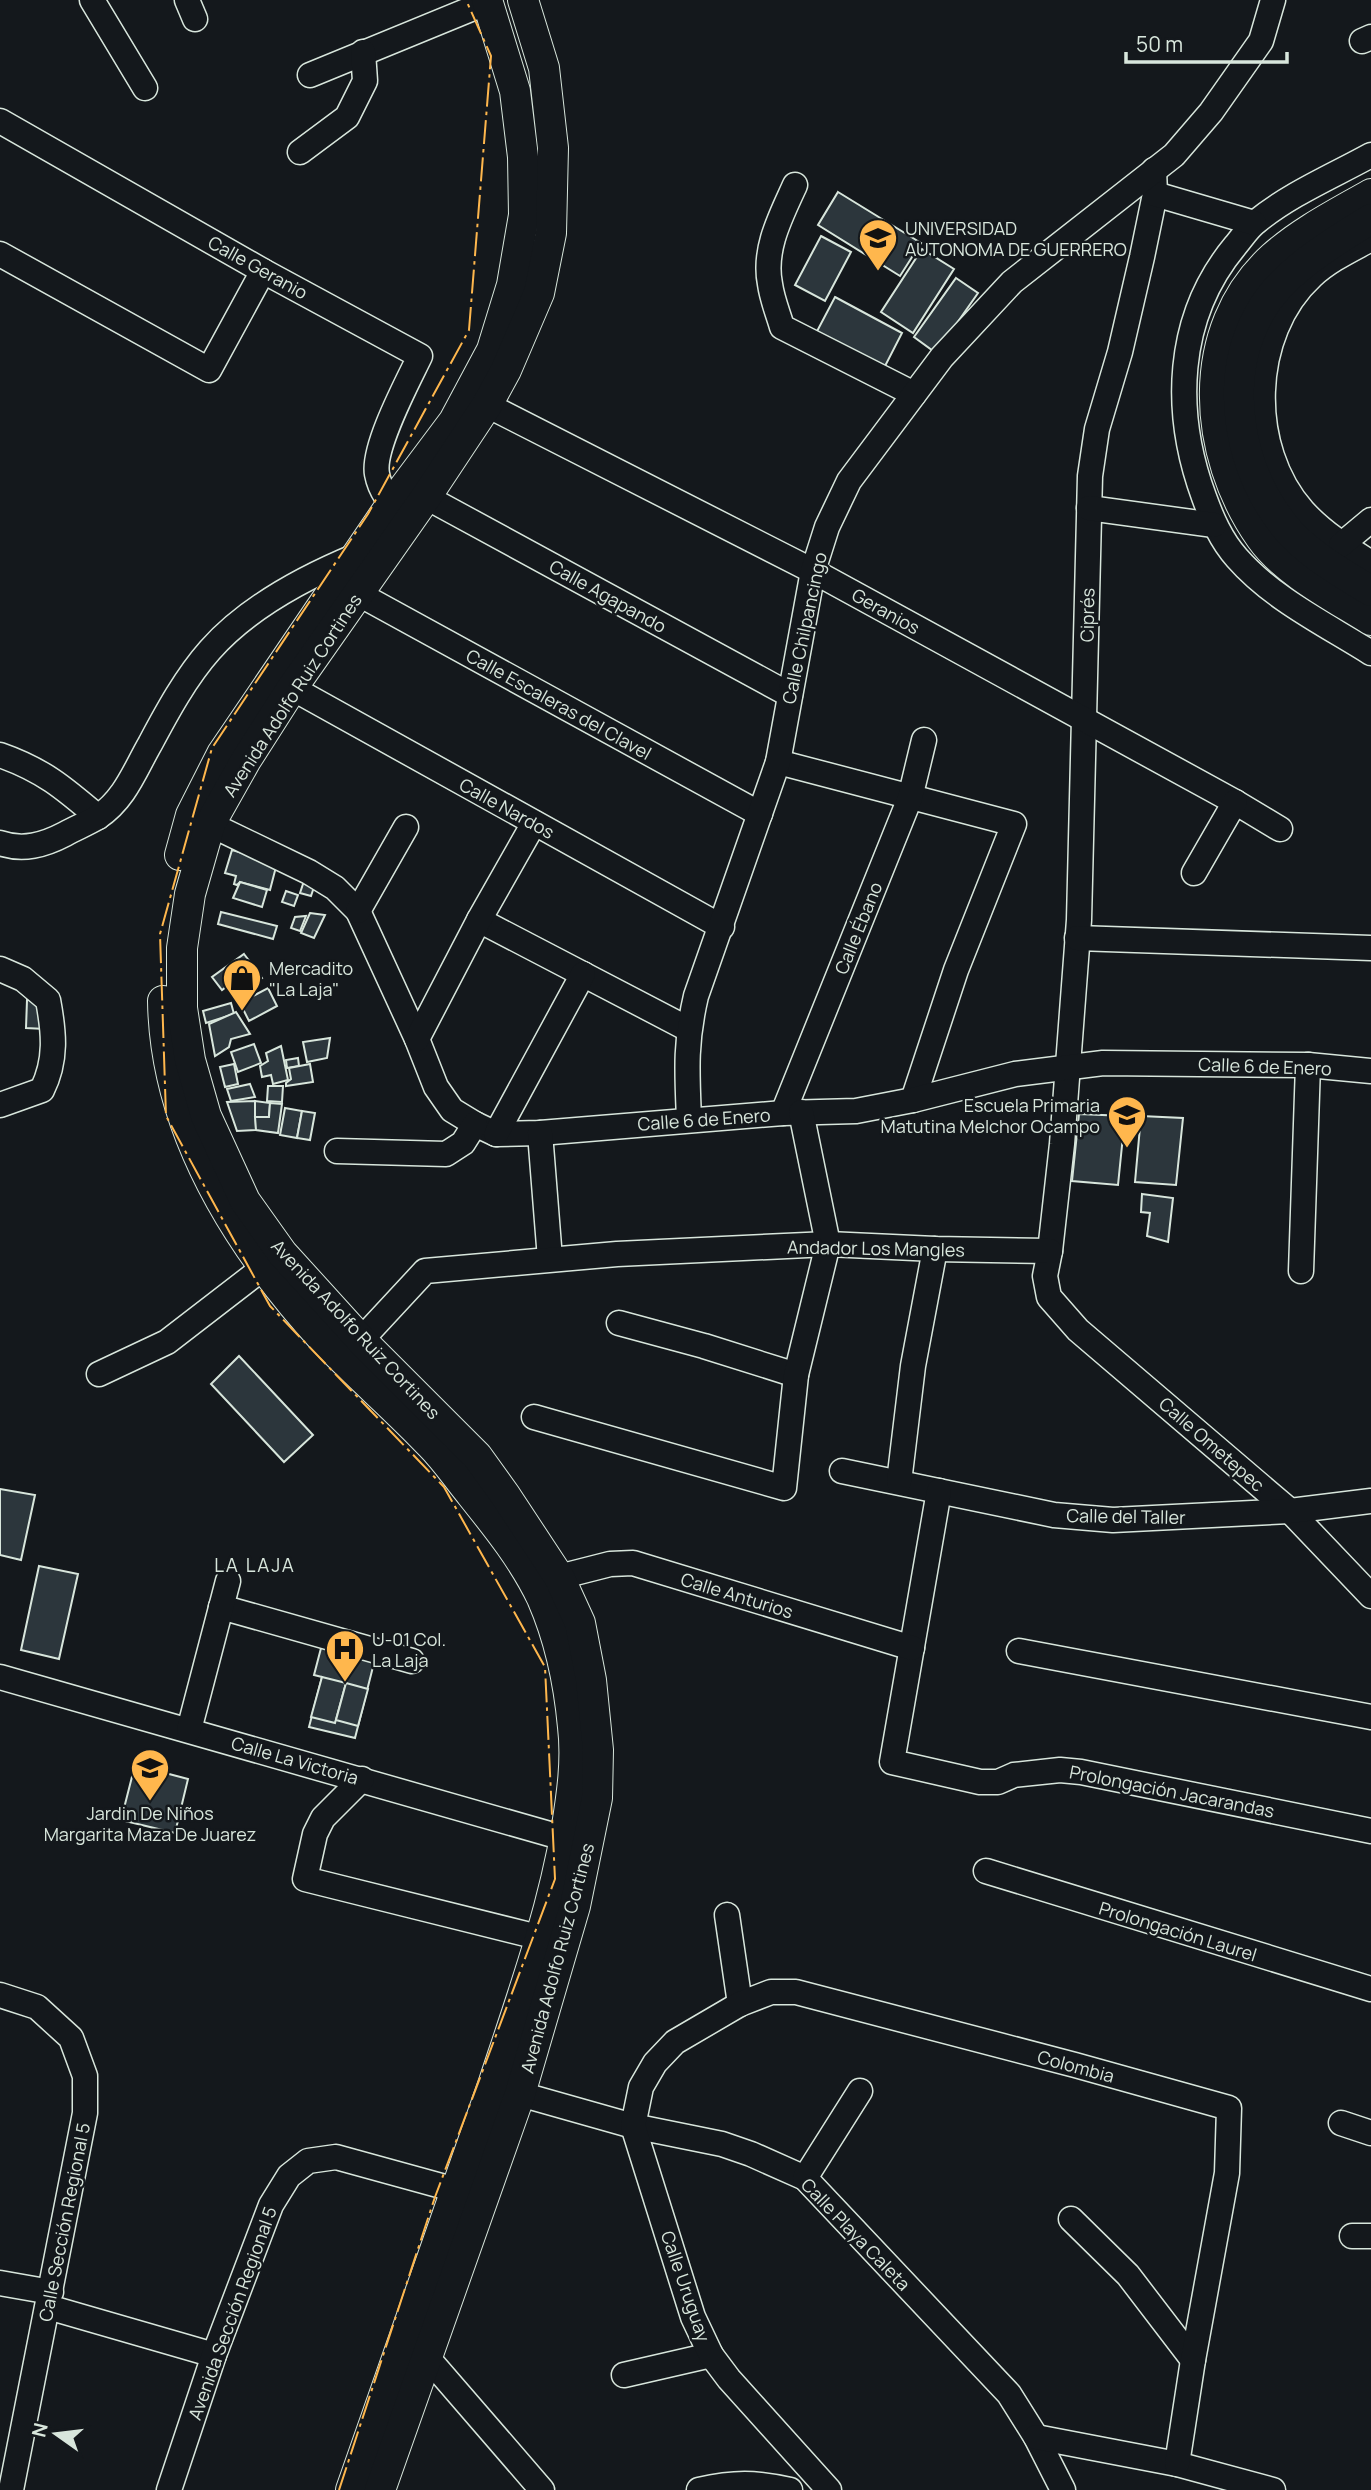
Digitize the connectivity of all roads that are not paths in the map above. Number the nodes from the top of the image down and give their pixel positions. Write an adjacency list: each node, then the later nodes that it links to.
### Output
1 (92, 0): 7 (street)
2 (523, 0): 20 (main road, Avenida Adolfo Ruiz Cortines)
3 (1273, 0): 11 (street, Calle Chilpancingo)
4 (488, 1): 5 (street); 21 (main road, Avenida Adolfo Ruiz Cortines)
5 (363, 52): 6 (street); 9 (street)
6 (310, 75)
7 (145, 88)
8 (0, 121): 18 (street, Calle Geranio)
9 (300, 152)
10 (1371, 155): 15 (street)
11 (1155, 182): 15 (street); 19 (street, Calle Chilpancingo); 22 (street, Ciprés)
12 (795, 185): 19 (street)
13 (1371, 194): 31 (main road)
14 (1371, 219): 29 (main road)
15 (1254, 223): 24 (street)
16 (1371, 239): 25 (street)
17 (0, 254): 18 (street)
18 (263, 271): 21 (street, Calle Geranio)
19 (914, 394): 28 (street, Calle Chilpancingo)
20 (487, 405): 21 (main road, Avenida Adolfo Ruiz Cortines); 28 (street, Geranios)
21 (409, 507): 26 (main road, Avenida Adolfo Ruiz Cortines); 30 (main road, Avenida Adolfo Ruiz Cortines); 34 (street, Calle Agapando)
22 (1089, 508): 24 (street); 35 (street, Ciprés)
23 (1371, 520): 25 (street)
24 (1214, 525): 32 (street)
25 (1341, 545): 27 (street)
26 (356, 556): 42 (street); 43 (main road, Avenida Adolfo Ruiz Cortines)
27 (1371, 563)
28 (813, 571): 34 (street, Calle Chilpancingo); 35 (street, Geranios)
29 (1371, 592)
30 (357, 593): 33 (main road, Avenida Adolfo Ruiz Cortines); 41 (street, Calle Escaleras del Clavel)
31 (1371, 620)
32 (1371, 653)
33 (292, 688): 43 (main road, Avenida Adolfo Ruiz Cortines); 44 (street, Calle Nardos)
34 (790, 695): 38 (street, Calle Chilpancingo)
35 (1084, 720): 40 (street, Geranios); 52 (street, Ciprés)
36 (924, 740): 39 (street, Calle Ébano)
37 (0, 755): 42 (street)
38 (778, 762): 39 (street); 41 (street, Calle Chilpancingo)
39 (910, 799): 61 (street); 63 (street, Calle Ébano)
40 (1235, 802): 46 (street, Geranios); 48 (street)
41 (760, 814): 51 (street, Calle Chilpancingo)
42 (98, 817): 47 (street)
43 (200, 820): 49 (street); 72 (main road, Avenida Adolfo Ruiz Cortines); 76 (main road, Avenida Adolfo Ruiz Cortines)
44 (534, 823): 50 (street); 51 (street, Calle Nardos)
45 (406, 827): 49 (street)
46 (1280, 829)
47 (0, 843)
48 (1194, 873)
49 (358, 911): 57 (street)
50 (479, 920): 55 (street); 57 (street)
51 (722, 928): 56 (street, Calle Chilpancingo)
52 (1077, 938): 53 (street); 59 (street, Ciprés)
53 (1371, 948)
54 (0, 969): 62 (street)
55 (583, 974): 56 (street); 65 (street)
56 (688, 1029): 64 (street, Calle Chilpancingo)
57 (417, 1039): 65 (street)
58 (1308, 1065): 59 (street, Calle 6 de Enero); 60 (street, Calle 6 de Enero); 73 (street)
59 (1068, 1066): 61 (street, Calle 6 de Enero); 70 (street, Ciprés)
60 (1371, 1071)
61 (913, 1100): 63 (street, Calle 6 de Enero)
62 (0, 1105)
63 (792, 1113): 64 (street, Calle 6 de Enero); 68 (street)
64 (689, 1119): 66 (street, Calle 6 de Enero)
65 (485, 1129): 66 (street, Calle 6 de Enero); 67 (street)
66 (540, 1133): 71 (street)
67 (337, 1151)
68 (828, 1244): 69 (street, Andador Los Mangles); 71 (street, Andador Los Mangles); 78 (street)
69 (935, 1250): 70 (street, Andador Los Mangles); 81 (street)
70 (1050, 1251): 74 (street, Ciprés)
71 (550, 1259): 76 (street, Andador Los Mangles)
72 (263, 1268): 77 (street); 97 (main road, Avenida Adolfo Ruiz Cortines)
73 (1301, 1271)
74 (1049, 1297): 84 (street, Calle Ometepec)
75 (619, 1324): 78 (street)
76 (361, 1340): 85 (main road, Avenida Adolfo Ruiz Cortines)
77 (99, 1374)
78 (796, 1374): 79 (street)
79 (534, 1418)
80 (842, 1471): 81 (street, Calle del Taller)
81 (899, 1482): 82 (street, Calle del Taller)
82 (939, 1491): 84 (street, Calle del Taller); 89 (street)
83 (1371, 1502): 84 (street, Calle del Taller)
84 (1290, 1511): 87 (street, Calle Ometepec)
85 (559, 1577): 89 (street, Calle Anturios); 97 (main road, Avenida Adolfo Ruiz Cortines)
86 (228, 1581): 88 (street)
87 (1371, 1596)
88 (222, 1608): 91 (street); 94 (street)
89 (912, 1647): 96 (street, Prolongación Jacarandas)
90 (1020, 1651): 93 (street)
91 (412, 1661)
92 (0, 1677): 94 (street, Calle La Victoria)
93 (1371, 1717)
94 (189, 1730): 95 (street, Calle La Victoria)
95 (362, 1779): 97 (street, Calle La Victoria); 100 (street)
96 (1371, 1831)
97 (577, 1842): 100 (main road, Avenida Adolfo Ruiz Cortines); 105 (main road, Avenida Adolfo Ruiz Cortines)
98 (986, 1871): 101 (street, Prolongación Laurel)
99 (727, 1915): 103 (street)
100 (542, 1938): 110 (main road, Avenida Adolfo Ruiz Cortines)
101 (1371, 1989)
102 (0, 1995): 113 (street, Calle Sección Regional 5)
103 (740, 2004): 107 (street, Colombia); 117 (street, Colombia)
104 (860, 2091): 109 (street)
105 (520, 2094): 107 (street, Calle Playa Caleta); 110 (main road, Avenida Adolfo Ruiz Cortines)
106 (1341, 2123): 108 (street)
107 (632, 2126): 109 (street, Calle Playa Caleta); 115 (street, Calle Uruguay)
108 (1371, 2133)
109 (805, 2178): 119 (street, Calle Playa Caleta)
110 (471, 2194): 114 (street, Avenida Sección Regional 5); 116 (main road, Avenida Adolfo Ruiz Cortines); 124 (main road, Avenida Adolfo Ruiz Cortines)
111 (1071, 2219): 117 (street)
112 (0, 2283): 113 (street)
113 (49, 2300): 114 (street); 122 (street, Calle Sección Regional 5)
114 (214, 2355): 123 (street, Avenida Sección Regional 5)
115 (710, 2355): 118 (street); 128 (street, Calle Uruguay)
116 (428, 2357): 125 (main road, Avenida Adolfo Ruiz Cortines); 126 (street)
117 (1193, 2360): 120 (street, Colombia)
118 (624, 2375)
119 (1037, 2437): 120 (street); 129 (street, Calle Playa Caleta)
120 (1177, 2464): 130 (street)
121 (775, 2488): 127 (street)
122 (11, 2490)
123 (169, 2490)
124 (351, 2490)
125 (380, 2490)
126 (542, 2490)
127 (699, 2490)
128 (828, 2490)
129 (1063, 2490)
130 (1273, 2490)

